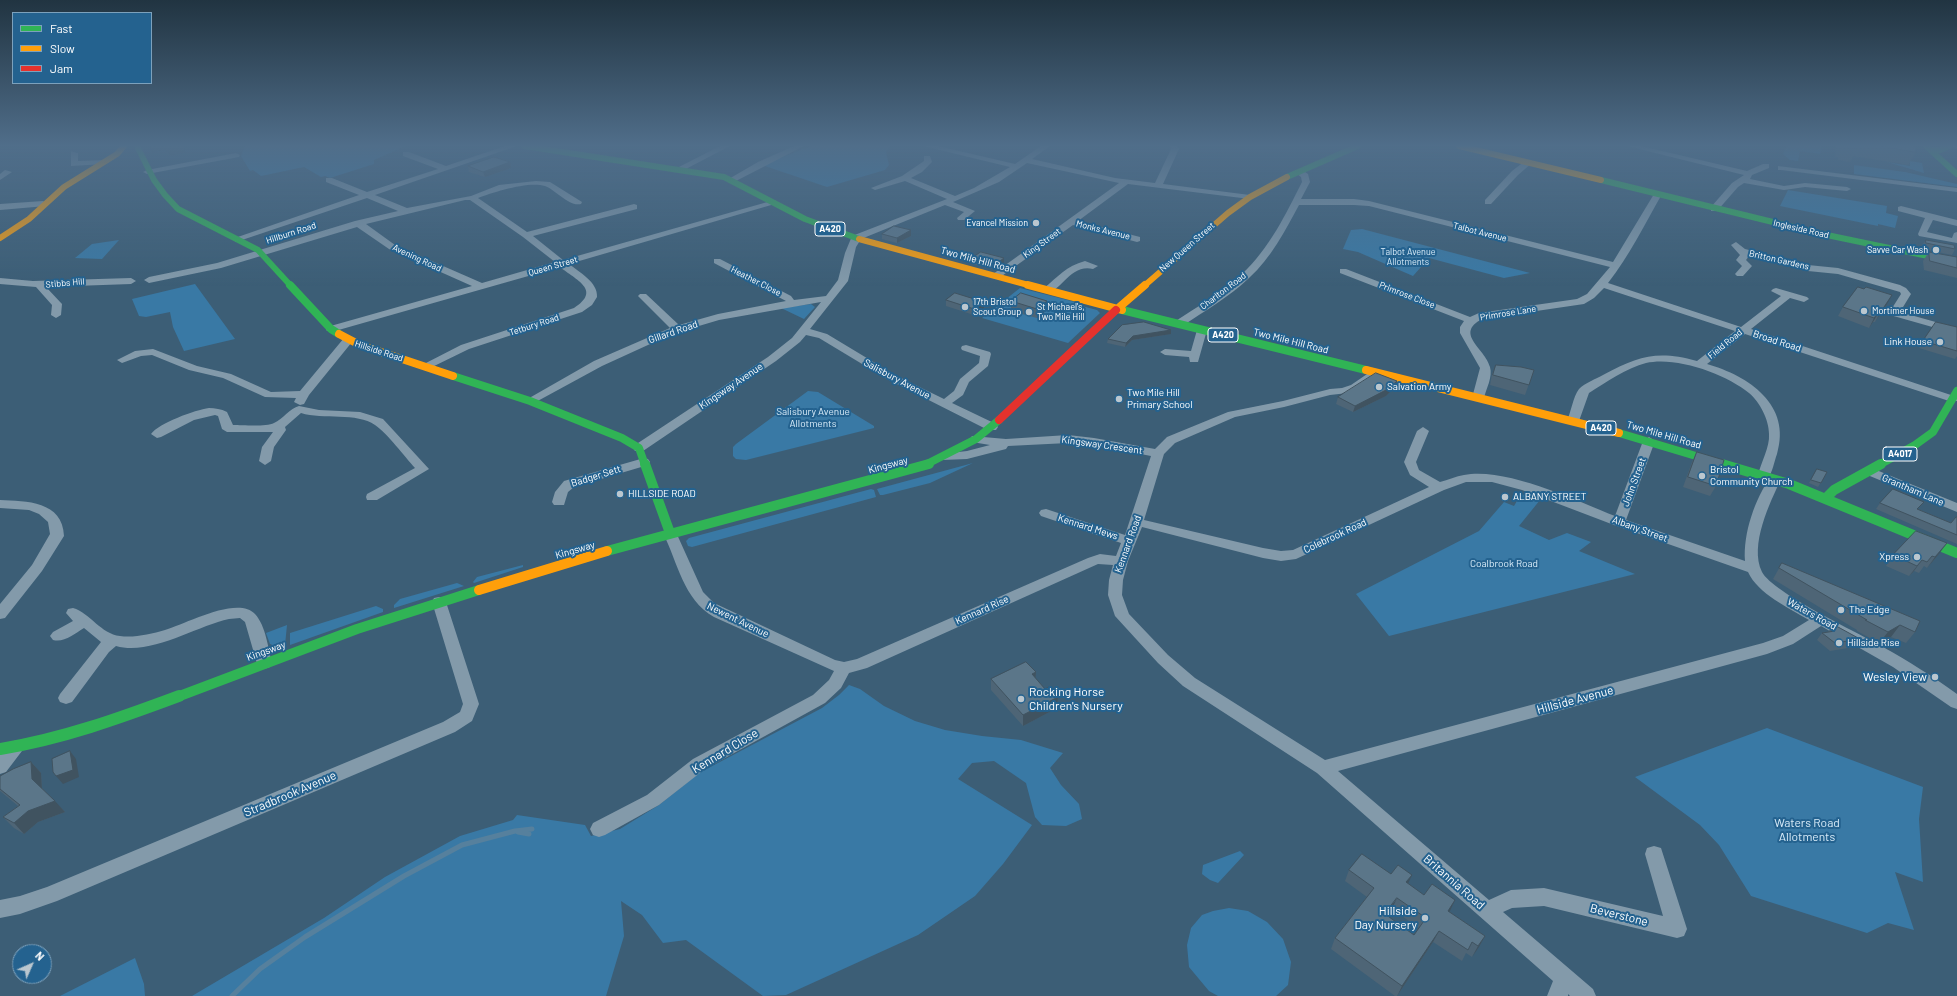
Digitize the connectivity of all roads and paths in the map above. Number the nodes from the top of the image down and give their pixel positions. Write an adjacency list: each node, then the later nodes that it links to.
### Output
1 (58, 192): 29 (street)
2 (161, 192): 44 (street, Hillside Road)
3 (359, 192): 20 (street)
4 (378, 192): 20 (street)
5 (486, 192): 22 (street, Hillburn Road)
6 (562, 192): 24 (street, Hillburn Road)
7 (755, 192): 27 (street, Two Mile Hill Road / A420)
8 (881, 192): 18 (street)
9 (939, 192): 23 (street)
10 (969, 192): 23 (street)
11 (1112, 192): 37 (street, King Street)
12 (1212, 192): 21 (street)
13 (1259, 192): 21 (street, New Queen Street)
14 (1301, 192): 25 (street, Charlton Road)
15 (1497, 192): 26 (street)
16 (1652, 192): 19 (street, Ingleside Road)
17 (1728, 192): 32 (street)
18 (884, 194)
19 (1658, 194): 32 (street, Ingleside Road); 53 (street, Primrose Lane)
20 (368, 196): 34 (street); 44 (street)
21 (1250, 197): 72 (street, New Queen Street)
22 (472, 198): 34 (street, Hillburn Road); 40 (street)
23 (955, 199): 28 (street)
24 (578, 202)
25 (1296, 202): 53 (street, Talbot Avenue); 75 (street, Charlton Road)
26 (1488, 202)
27 (774, 203): 43 (street, Two Mile Hill Road / A420); 51 (street, Queen Street)
28 (946, 203): 36 (street); 43 (street)
29 (43, 204): 31 (street); 42 (street)
30 (634, 207): 40 (street)
31 (0, 208)
32 (1714, 209): 50 (street, Ingleside Road)
33 (1901, 209): 35 (street)
34 (404, 210): 38 (street, Hillburn Road)
35 (1930, 217): 39 (street); 41 (street)
36 (961, 218)
37 (1070, 222): 45 (street, Monks Avenue); 57 (street, King Street)
38 (358, 223): 48 (street, Hillburn Road); 64 (street, Avening Road)
39 (1957, 223)
40 (526, 235): 51 (street)
41 (1957, 235)
42 (0, 238)
43 (856, 238): 57 (street, Two Mile Hill Road / A420); 69 (street, Kingsway Avenue)
44 (236, 239): 48 (street, Hillside Road)
45 (1137, 239)
46 (1736, 244): 47 (street, Britton Gardens)
47 (1745, 252): 55 (street, Britton Gardens); 56 (street, Britton Gardens)
48 (262, 254): 58 (street); 76 (street, Hillside Road)
49 (717, 261): 71 (street, Heather Close)
50 (1957, 262)
51 (563, 263): 64 (street, Queen Street); 87 (street, Tetbury Road)
52 (1093, 266): 65 (street)
53 (1616, 266): 62 (street, Primrose Lane)
54 (1343, 271): 74 (street, Primrose Close)
55 (1838, 271): 59 (street); 81 (street, Britton Gardens)
56 (1740, 274)
57 (996, 276): 65 (street, Two Mile Hill Road / A420)
58 (149, 280)
59 (1830, 280)
60 (0, 281): 63 (street, Stibbs Hill)
61 (131, 281): 63 (street, Stibbs Hill)
62 (1601, 284): 74 (street, Primrose Lane); 79 (street, Broad Road)
63 (39, 286): 73 (street)
64 (480, 286): 76 (street, Queen Street)
65 (1047, 290): 72 (street, Two Mile Hill Road / A420)
66 (1776, 291): 67 (street)
67 (1788, 295): 70 (street); 79 (street, Field Road)
68 (643, 296): 77 (street)
69 (828, 299): 71 (street, Gillard Road); 80 (street, Kingsway Avenue)
70 (1804, 299)
71 (792, 303): 77 (street, Gillard Road)
72 (1116, 309): 75 (street, Two Mile Hill Road / A420); 97 (street, Kingsway)
73 (56, 314)
74 (1470, 320): 91 (street, Primrose Lane)
75 (1178, 324): 78 (street, Two Mile Hill Road / A420)
76 (331, 329): 82 (street, Hillside Road)
77 (678, 330): 92 (street, Gillard Road)
78 (1202, 330): 84 (street); 88 (street, Two Mile Hill Road / A420)
79 (1742, 330): 86 (street, Field Road); 90 (street, Broad Road)
80 (804, 331): 93 (street, Salisbury Avenue); 103 (street, Kingsway Avenue)
81 (1957, 331)
82 (348, 340): 87 (street, Hillside Road); 89 (street)
83 (966, 348): 93 (street)
84 (1165, 352)
85 (122, 360): 89 (street)
86 (1699, 365): 95 (street, Waters Road); 109 (street, Waters Road)
87 (428, 366): 92 (street, Hillside Road)
88 (1373, 372): 91 (street, Two Mile Hill Road / A420); 104 (street, Kennard Road)
89 (304, 394): 94 (street)
90 (1955, 395): 108 (street, A4017)
91 (1478, 398): 95 (street, Two Mile Hill Road / A420)
92 (530, 401): 103 (street, Hillside Road)
93 (945, 403): 97 (street, Salisbury Avenue)
94 (299, 409): 96 (street); 112 (street)
95 (1573, 421): 102 (street, Two Mile Hill Road / A420)
96 (279, 426): 99 (street); 106 (street)
97 (992, 427): 100 (street, Kingsway)
98 (1423, 431): 110 (street)
99 (157, 434)
100 (976, 439): 101 (street, Kingsway Crescent); 105 (street, Kingsway)
101 (1021, 441): 104 (street, Kingsway Crescent); 105 (street, Kingsway Crescent)
102 (1649, 441): 109 (street, Two Mile Hill Road / A420); 119 (street, John Street)
103 (639, 448): 107 (street)
104 (1158, 453): 118 (street, Kennard Road)
105 (946, 457): 120 (street, Kingsway)
106 (265, 461)
107 (644, 462): 114 (street, Badger Sett); 120 (street)
108 (1869, 472): 113 (street, A4017); 116 (street, Grantham Lane)
109 (1770, 477): 113 (street, Two Mile Hill Road / A420); 124 (street, Waters Road)
110 (1439, 487): 111 (street, Colebrook Road); 118 (street, Colebrook Road)
111 (1528, 487): 119 (street, Albany Street)
112 (372, 497)
113 (1826, 498): 122 (street, Two Mile Hill Road / A420)
114 (559, 502)
115 (0, 504): 126 (street)
116 (1957, 508)
117 (1046, 513): 121 (street, Kennard Mews)
118 (1137, 522): 121 (street, Kennard Road)
119 (1620, 522): 124 (street, Albany Street)
120 (670, 533): 125 (street, Kingsway); 131 (street, Newent Avenue)
121 (1129, 541): 123 (street, Kennard Road)
122 (1957, 553)
123 (1121, 560): 131 (street, Kennard Rise); 137 (street, Kennard Road)
124 (1754, 569): 127 (street, Waters Road)
125 (439, 602): 130 (street, Kingsway); 140 (street, Stradbrook Avenue)
126 (0, 614)
127 (1821, 619): 133 (street, Waters Road); 137 (street, Hillside Avenue)
128 (58, 636): 129 (street)
129 (112, 641): 130 (street); 132 (street)
130 (264, 663): 134 (street, Kingsway)
131 (844, 668): 138 (street, Kennard Close)
132 (66, 698)
133 (1957, 703)
134 (17, 747): 135 (street, Kingsway); 136 (street)
135 (0, 749)
136 (0, 767)
137 (1323, 768): 141 (street, Britannia Road)
138 (599, 829)
139 (1654, 854): 141 (street, Beverstone)
140 (0, 909)
141 (1487, 910): 142 (street, Britannia Road)
142 (1561, 987): 143 (street, Britannia Road)
143 (1586, 996)

